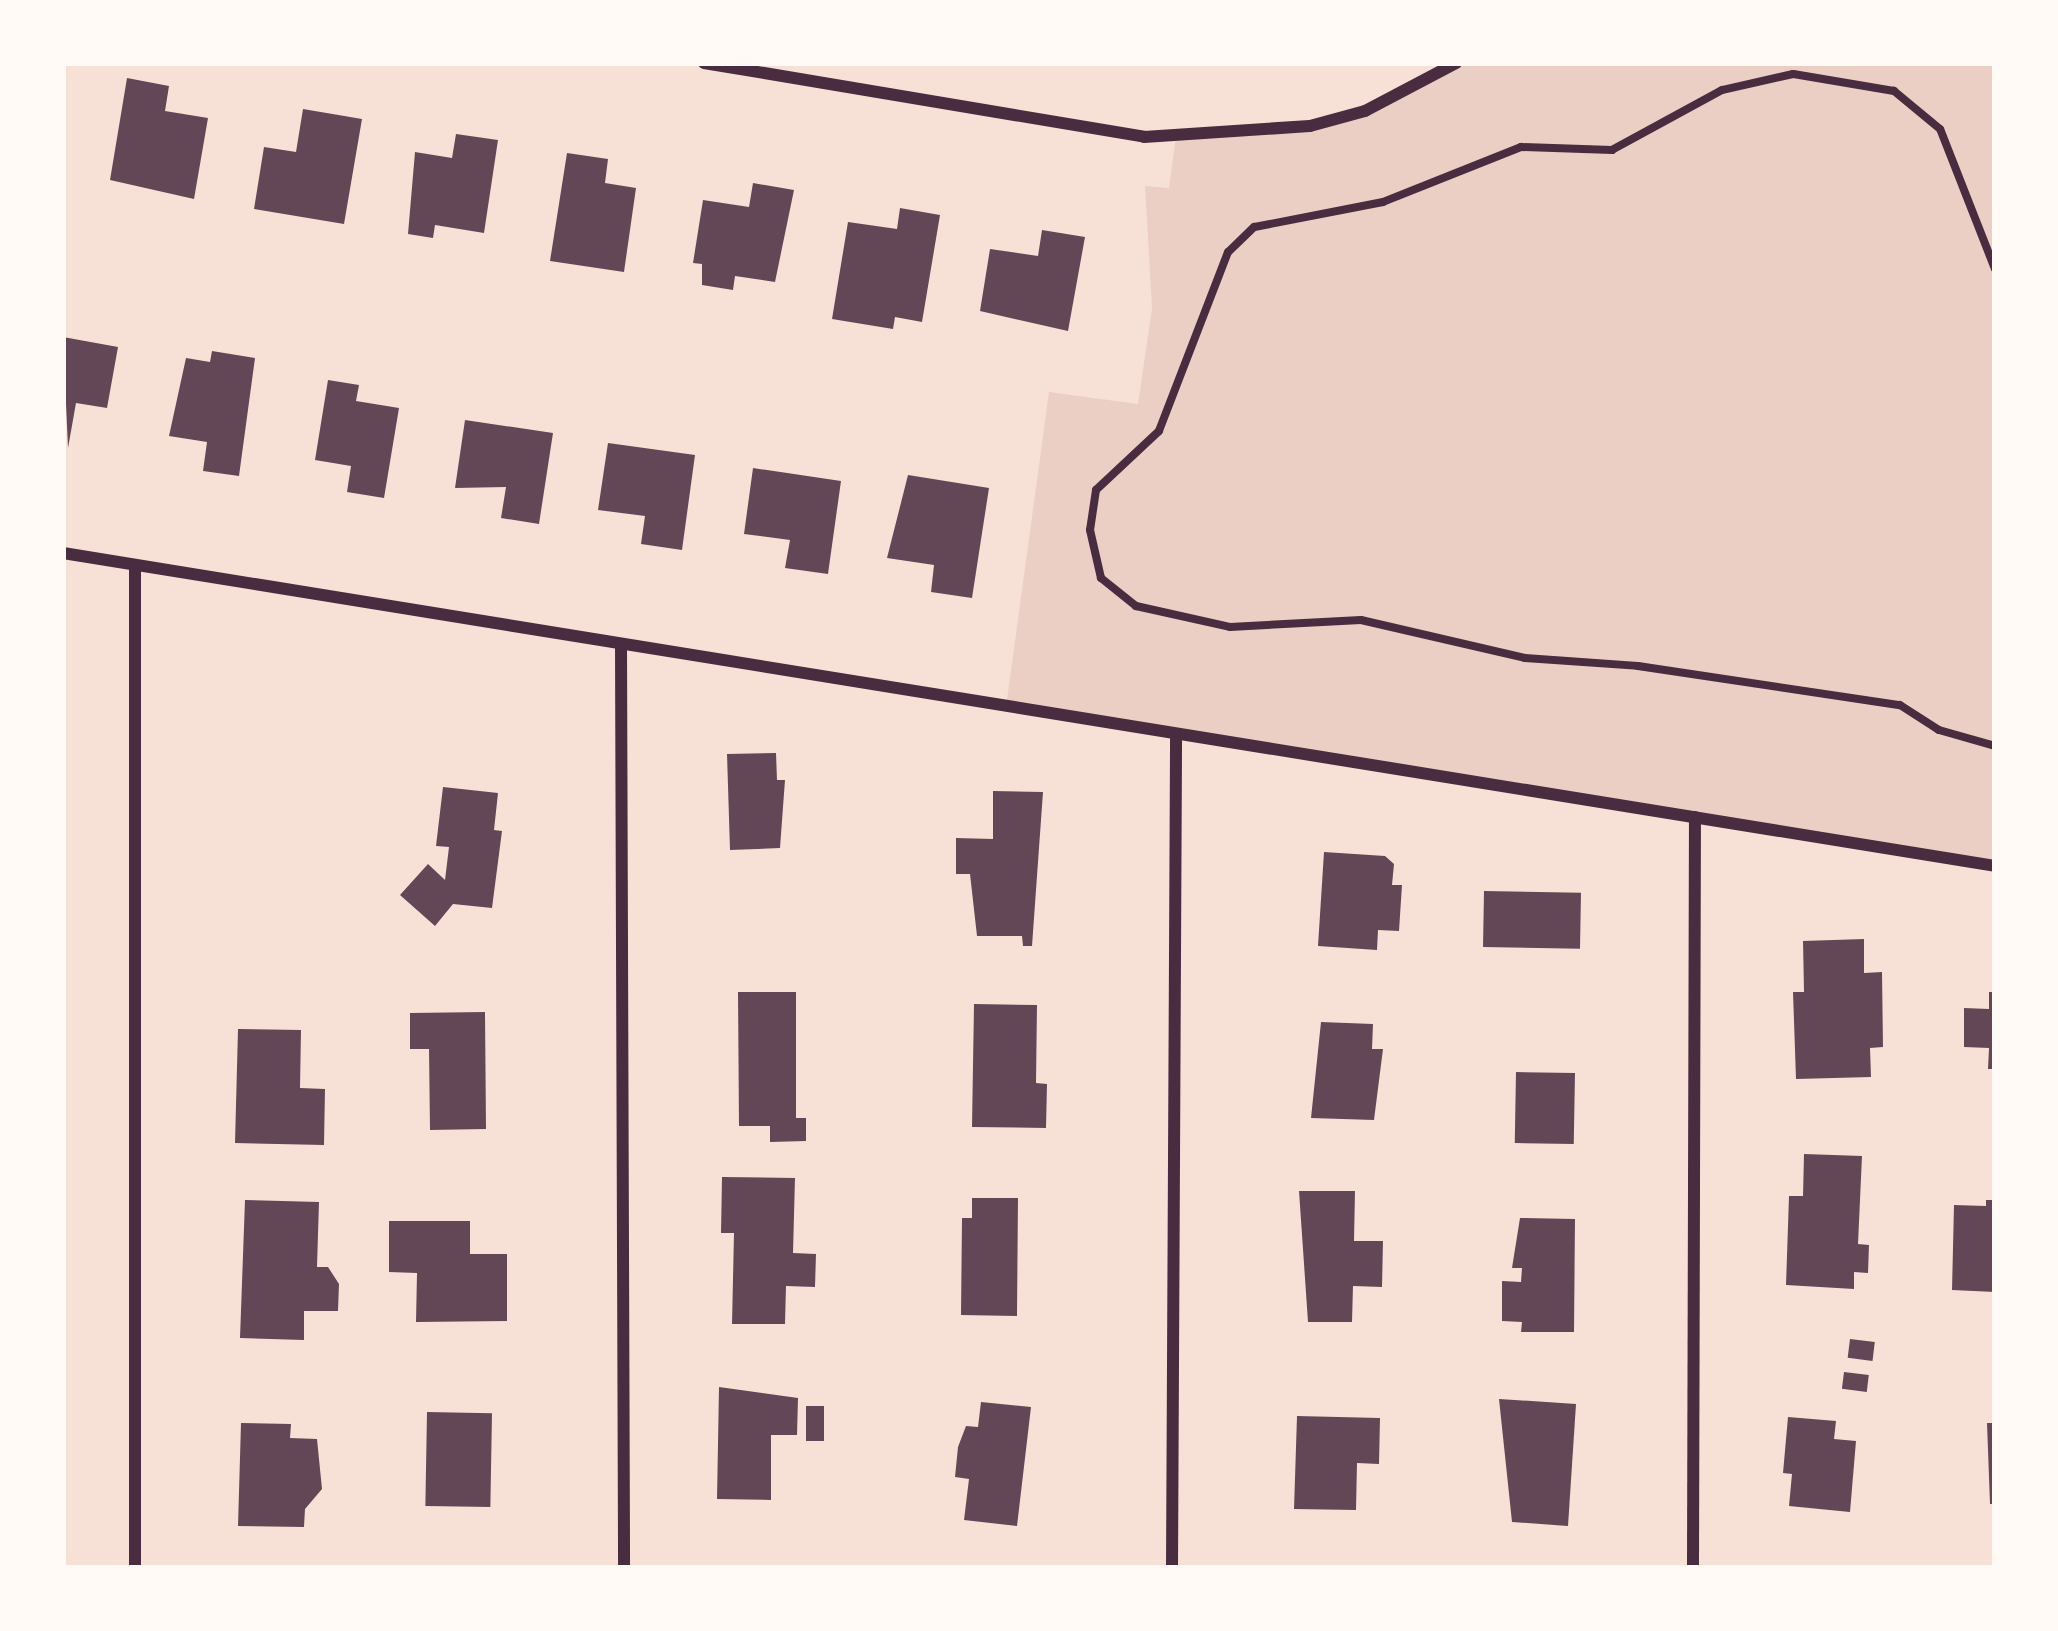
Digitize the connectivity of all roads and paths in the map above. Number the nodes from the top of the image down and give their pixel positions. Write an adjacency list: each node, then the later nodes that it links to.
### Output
1 (704, 63): 2 (street)
2 (1456, 63)
3 (1995, 269): 8 (path)
4 (63, 553): 5 (street)
5 (134, 565): 6 (street); 11 (street)
6 (621, 644): 7 (street); 12 (street)
7 (1175, 736): 9 (street); 13 (street)
8 (1995, 746)
9 (1695, 817): 10 (street); 14 (street)
10 (1995, 866)
11 (135, 1568)
12 (623, 1568)
13 (1172, 1568)
14 (1693, 1568)

